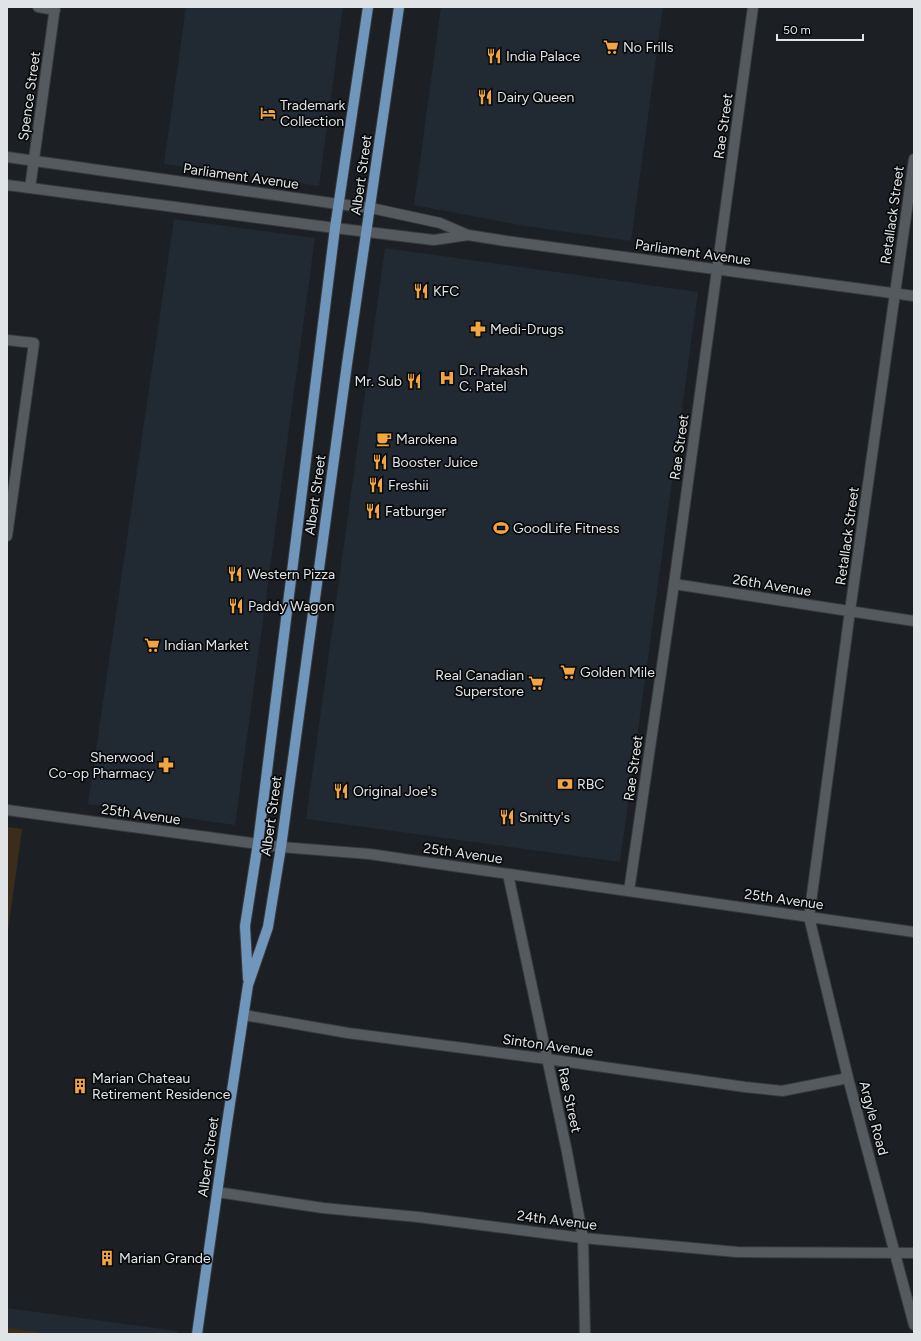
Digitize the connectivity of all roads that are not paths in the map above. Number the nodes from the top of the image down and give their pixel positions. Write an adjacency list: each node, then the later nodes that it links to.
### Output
1 (38, 7): 5 (street)
2 (368, 7): 11 (main road, Albert Street)
3 (399, 7): 12 (main road, Albert Street)
4 (753, 7): 16 (street, Rae Street)
5 (55, 8): 8 (street, Spence Street)
6 (7, 157): 8 (street, Parliament Avenue)
7 (914, 159): 17 (street, Retallack Street)
8 (34, 160): 10 (street, Spence Street); 11 (street, Parliament Avenue)
9 (7, 185): 10 (street, Parliament Avenue)
10 (30, 188): 13 (street, Parliament Avenue)
11 (338, 204): 12 (street, Parliament Avenue); 13 (main road, Albert Street)
12 (371, 208): 14 (main road, Albert Street); 15 (street, Parliament Avenue)
13 (334, 228): 14 (street, Parliament Avenue); 25 (main road, Albert Street)
14 (367, 232): 15 (street, Parliament Avenue); 26 (main road, Albert Street)
15 (468, 235): 16 (street, Parliament Avenue)
16 (718, 269): 17 (street, Parliament Avenue); 21 (street, Rae Street)
17 (894, 293): 18 (street, Parliament Avenue); 22 (street, Retallack Street)
18 (914, 296)
19 (7, 340): 20 (street)
20 (7, 536)
21 (674, 584): 22 (street, 26th Avenue); 28 (street, Rae Street)
22 (850, 612): 23 (street, 26th Avenue); 29 (street, Retallack Street)
23 (914, 621)
24 (7, 810): 25 (street, 25th Avenue)
25 (258, 843): 26 (street, 25th Avenue); 31 (main road, Albert Street)
26 (281, 846): 27 (street, 25th Avenue); 31 (main road, Albert Street)
27 (508, 874): 28 (street, 25th Avenue); 33 (street, Rae Street)
28 (629, 891): 29 (street, 25th Avenue)
29 (809, 917): 30 (street, 25th Avenue); 34 (street, Argyle Road)
30 (914, 932)
31 (248, 985): 32 (main road, Albert Street)
32 (244, 1015): 33 (street, Sinton Avenue); 35 (main road, Albert Street)
33 (547, 1059): 34 (street, Sinton Avenue); 36 (street, Rae Street)
34 (848, 1078): 37 (street, Argyle Road)
35 (217, 1192): 36 (street, 24th Avenue); 40 (main road, Albert Street)
36 (583, 1238): 37 (street, 24th Avenue); 41 (street, Rae Street)
37 (894, 1253): 38 (street, 24th Avenue); 39 (street, Argyle Road)
38 (914, 1253)
39 (914, 1325)
40 (197, 1334)
41 (586, 1334)

